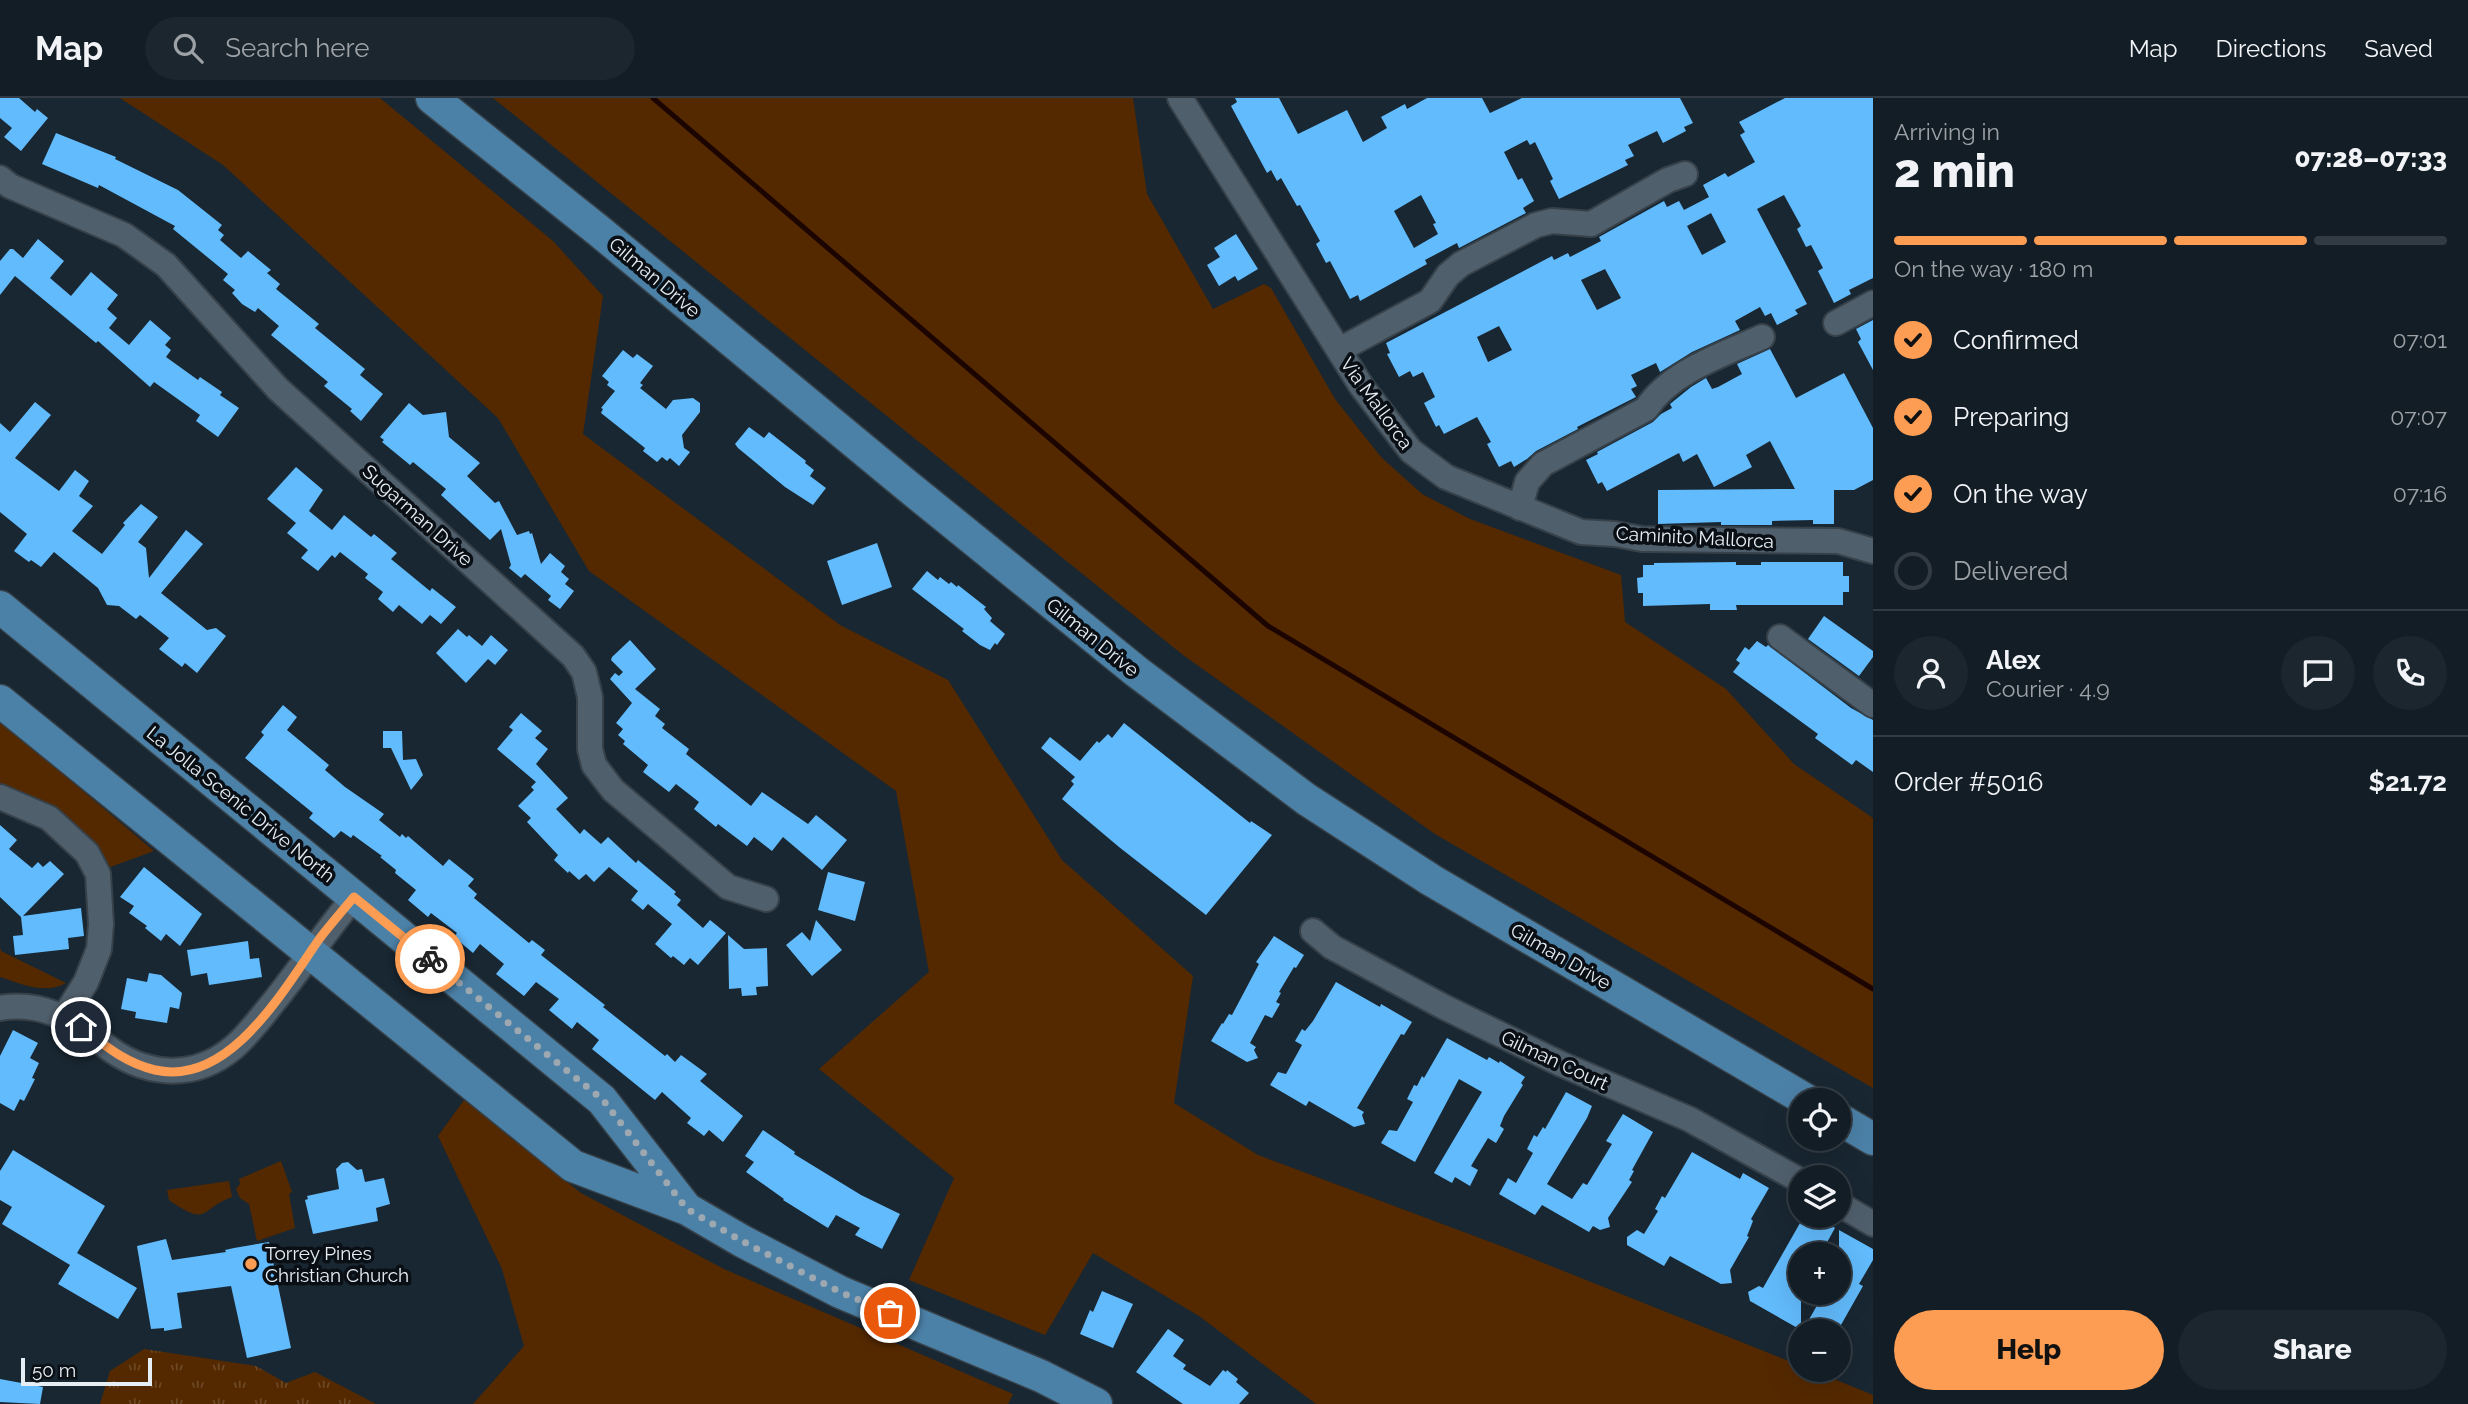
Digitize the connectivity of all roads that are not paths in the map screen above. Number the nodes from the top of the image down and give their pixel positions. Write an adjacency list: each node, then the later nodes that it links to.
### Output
1 (432, 98): 22 (main road, Gilman Drive)
2 (1181, 98): 8 (street, Via Mallorca)
3 (1685, 174): 8 (street)
4 (0, 178): 17 (street, Sugarman Drive)
5 (1873, 303): 6 (street)
6 (1836, 323)
7 (1762, 337): 9 (street)
8 (1339, 350): 9 (street, Via Mallorca)
9 (1520, 508): 10 (street, Caminito Mallorca)
10 (1873, 551)
11 (0, 607): 16 (main road, La Jolla Scenic Drive North)
12 (1780, 637): 13 (street)
13 (1871, 699)
14 (0, 701): 19 (main road, La Jolla Scenic Drive North)
15 (0, 797): 21 (street)
16 (354, 897): 19 (street); 26 (main road, La Jolla Scenic Drive North)
17 (766, 898)
18 (1313, 931): 25 (street, Gilman Court)
19 (310, 954): 21 (street); 26 (main road, La Jolla Scenic Drive North)
20 (0, 1008): 21 (street)
21 (64, 1017)
22 (1788, 1089)
23 (1851, 1126): 24 (main road)
24 (1873, 1139)
25 (1788, 1174)
26 (687, 1209): 29 (main road, La Jolla Scenic Drive North)
27 (1851, 1211): 28 (street)
28 (1873, 1224)
29 (1096, 1404)

